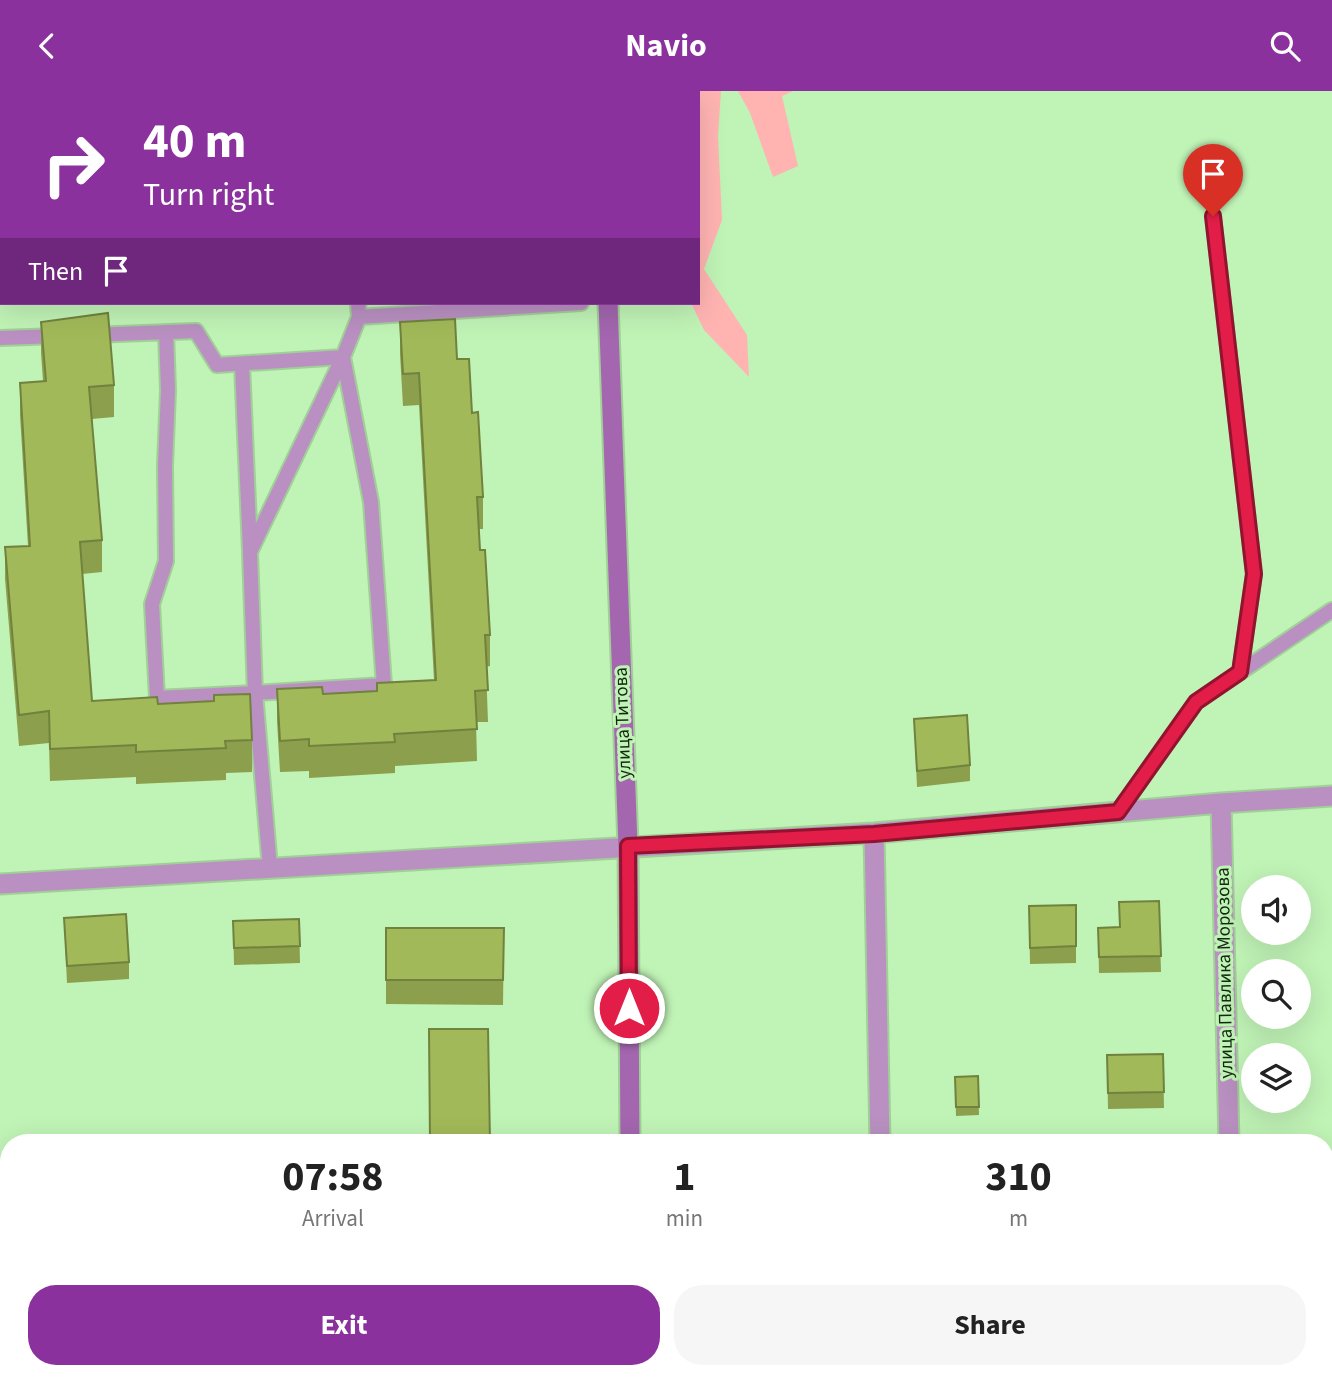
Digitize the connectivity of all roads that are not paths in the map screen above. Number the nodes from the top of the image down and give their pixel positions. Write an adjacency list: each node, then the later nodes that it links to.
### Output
1 (1213, 216): 11 (lane)
2 (517, 305): 4 (lane)
3 (608, 305): 17 (main road, улица Титова)
4 (358, 310): 7 (lane)
5 (166, 332): 6 (lane); 8 (lane); 12 (lane)
6 (0, 338)
7 (343, 357): 8 (lane); 9 (lane); 12 (lane)
8 (242, 364): 9 (lane)
9 (250, 551): 12 (lane)
10 (1332, 610): 11 (lane)
11 (1240, 672): 15 (lane)
12 (255, 693): 18 (lane)
13 (1332, 796): 14 (street)
14 (1221, 803): 15 (street); 22 (street, улица Павлика Морозова)
15 (1118, 812): 16 (street)
16 (874, 834): 17 (street); 21 (street)
17 (628, 846): 18 (street); 20 (main road, улица Титова)
18 (270, 868): 19 (street)
19 (0, 884)
20 (629, 1134)
21 (880, 1134)
22 (1229, 1134)

